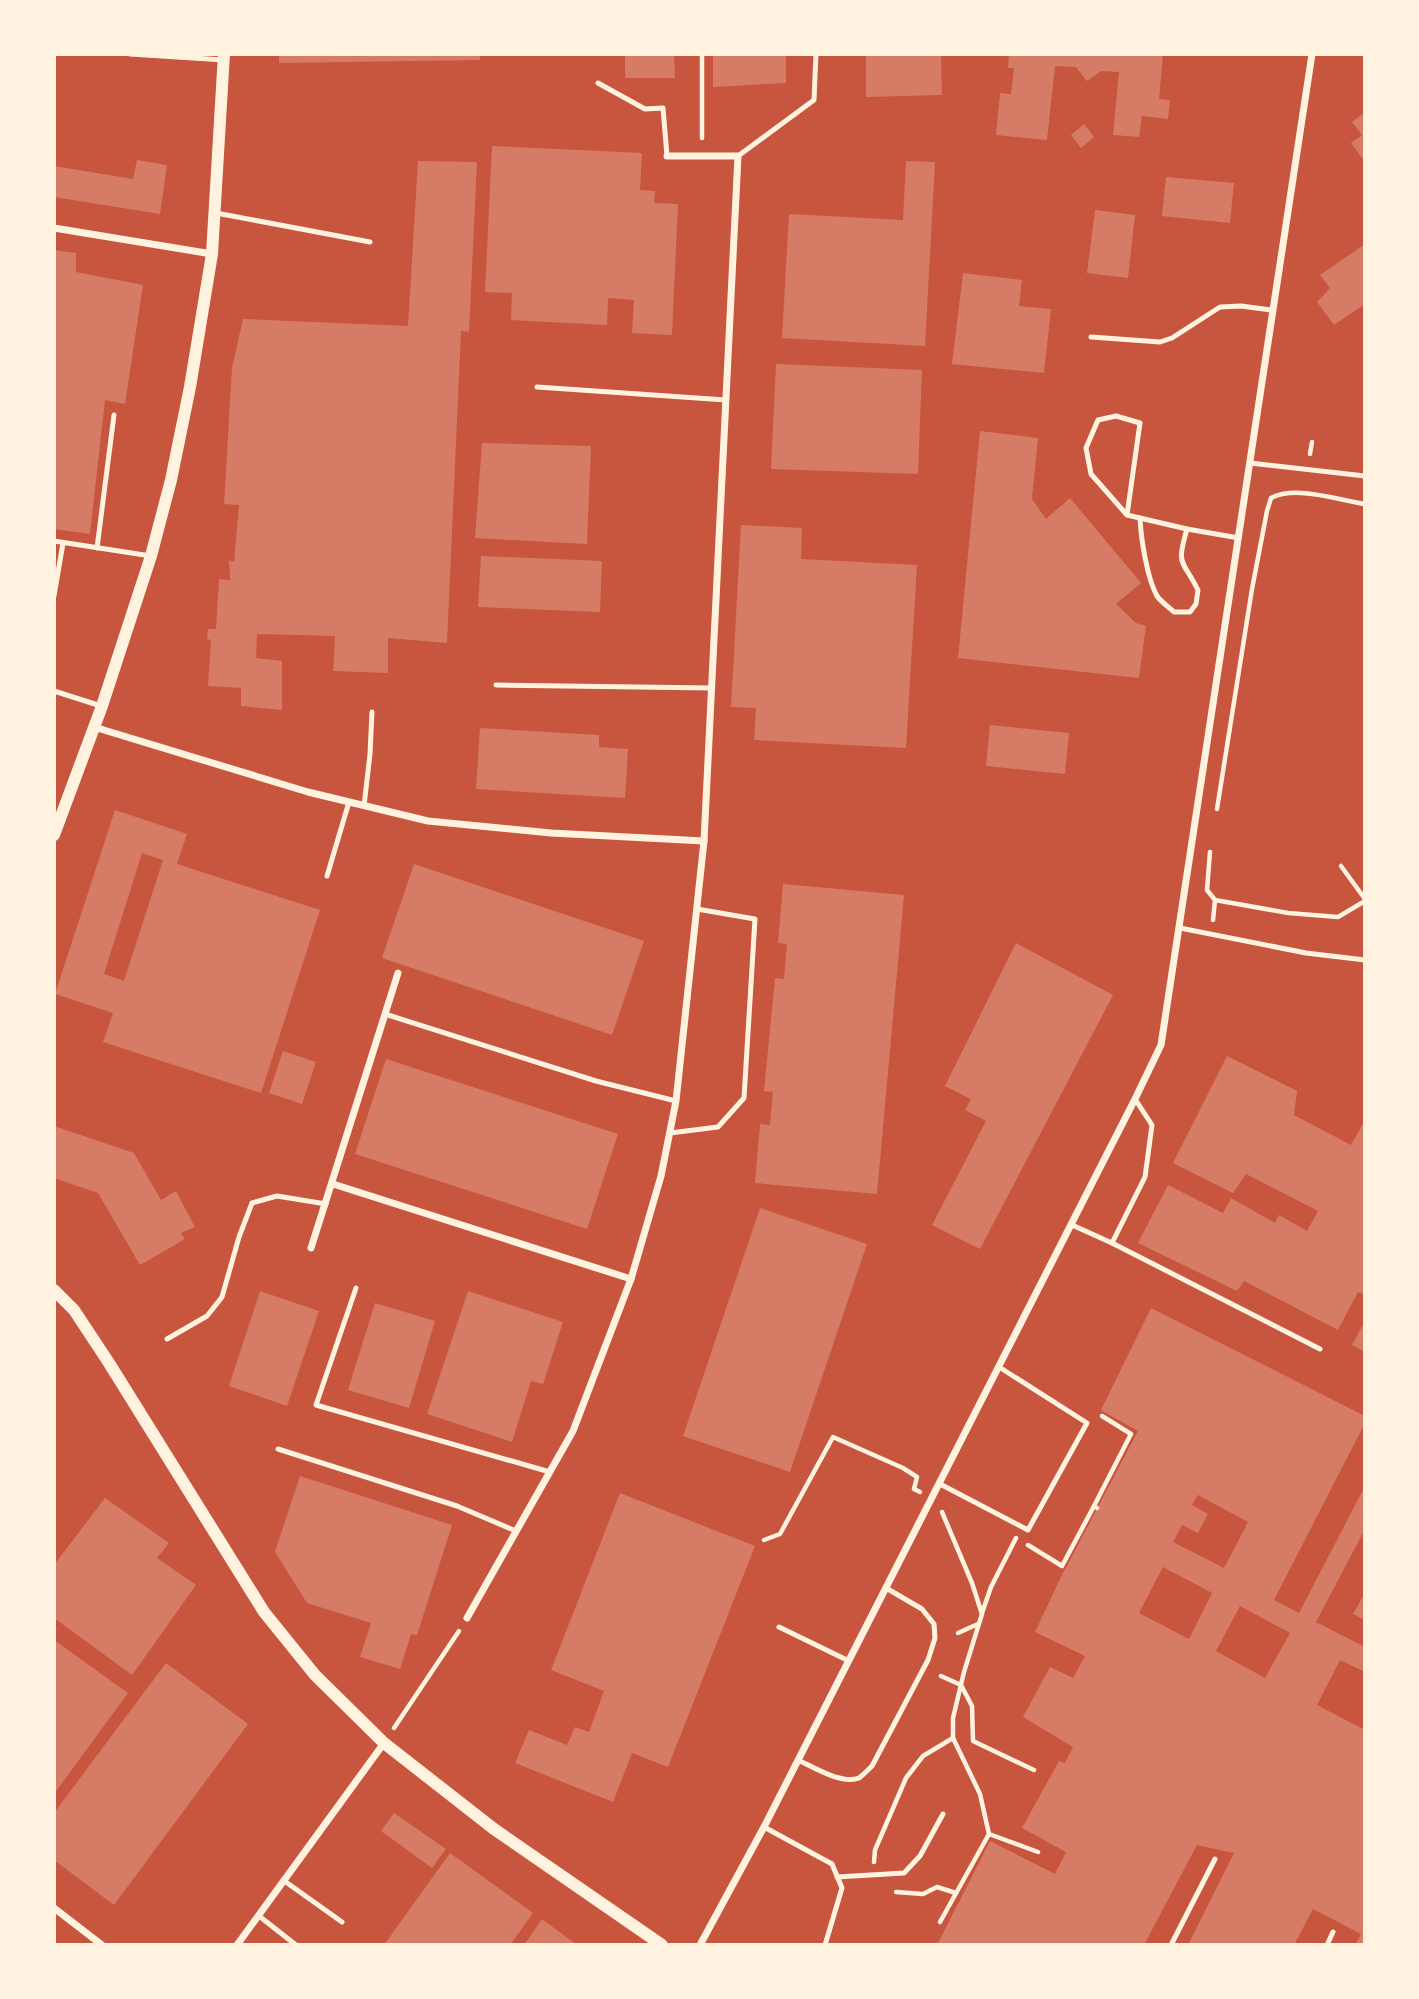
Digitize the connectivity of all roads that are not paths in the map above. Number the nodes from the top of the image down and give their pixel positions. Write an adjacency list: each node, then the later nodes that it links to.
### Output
1 (130, 54): 4 (lane)
2 (816, 54): 7 (lane)
3 (1312, 54): 12 (street)
4 (224, 57): 8 (street)
5 (598, 83): 6 (lane)
6 (667, 156): 7 (street)
7 (738, 156): 15 (street)
8 (216, 213): 10 (lane); 11 (street)
9 (54, 228): 11 (street)
10 (370, 242)
11 (212, 254): 26 (street)
12 (1271, 310): 13 (lane); 17 (street)
13 (1090, 337)
14 (537, 387): 15 (lane)
15 (726, 400): 29 (street)
16 (114, 415): 25 (lane)
17 (1250, 463): 18 (lane); 22 (street)
18 (1365, 476)
19 (1127, 515): 19 (lane); 20 (lane)
20 (1140, 518): 21 (lane); 21 (lane)
21 (1187, 529): 22 (lane)
22 (1239, 538): 40 (street)
23 (54, 541): 24 (lane)
24 (63, 543): 25 (lane); 27 (lane)
25 (97, 548): 26 (lane)
26 (151, 556): 31 (street)
27 (54, 596)
28 (496, 685): 29 (lane)
29 (712, 688): 37 (street)
30 (54, 691): 31 (lane)
31 (102, 706): 33 (street)
32 (372, 712): 35 (lane)
33 (94, 727): 34 (street); 36 (street)
34 (349, 802): 35 (street); 38 (lane)
35 (364, 806): 37 (street)
36 (54, 835)
37 (704, 841): 39 (street)
38 (327, 876)
39 (697, 909): 45 (street); 46 (lane)
40 (1180, 928): 41 (lane); 44 (street)
41 (1365, 960)
42 (398, 973): 43 (street)
43 (385, 1014): 45 (lane); 47 (street)
44 (1135, 1099): 49 (street); 50 (lane)
45 (676, 1101): 46 (street)
46 (670, 1133): 52 (street)
47 (333, 1184): 48 (street); 52 (street)
48 (326, 1204): 51 (street); 55 (lane)
49 (1072, 1225): 50 (lane); 57 (street)
50 (1112, 1243): 56 (lane)
51 (311, 1248)
52 (631, 1279): 59 (street)
53 (356, 1288): 59 (lane)
54 (54, 1290): 66 (street)
55 (167, 1339)
56 (1320, 1349)
57 (999, 1367): 60 (street); 60 (lane)
58 (278, 1449): 61 (lane)
59 (550, 1472): 61 (street)
60 (940, 1484): 62 (street)
61 (516, 1531): 63 (street)
62 (886, 1588): 65 (street); 67 (lane)
63 (467, 1618)
64 (779, 1627): 65 (lane)
65 (849, 1661): 67 (street)
66 (384, 1743): 72 (street); 80 (street)
67 (798, 1760): 69 (street)
68 (943, 1814): 71 (lane)
69 (764, 1828): 71 (lane); 81 (street)
70 (1215, 1859): 83 (lane)
71 (837, 1877): 82 (lane)
72 (283, 1880): 74 (street); 75 (lane)
73 (54, 1908): 77 (street)
74 (259, 1916): 78 (street); 79 (lane)
75 (342, 1922)
76 (1333, 1932): 84 (lane)
77 (102, 1945)
78 (237, 1945)
79 (296, 1945)
80 (662, 1945)
81 (701, 1945)
82 (825, 1945)
83 (1171, 1945)
84 (1327, 1945)

